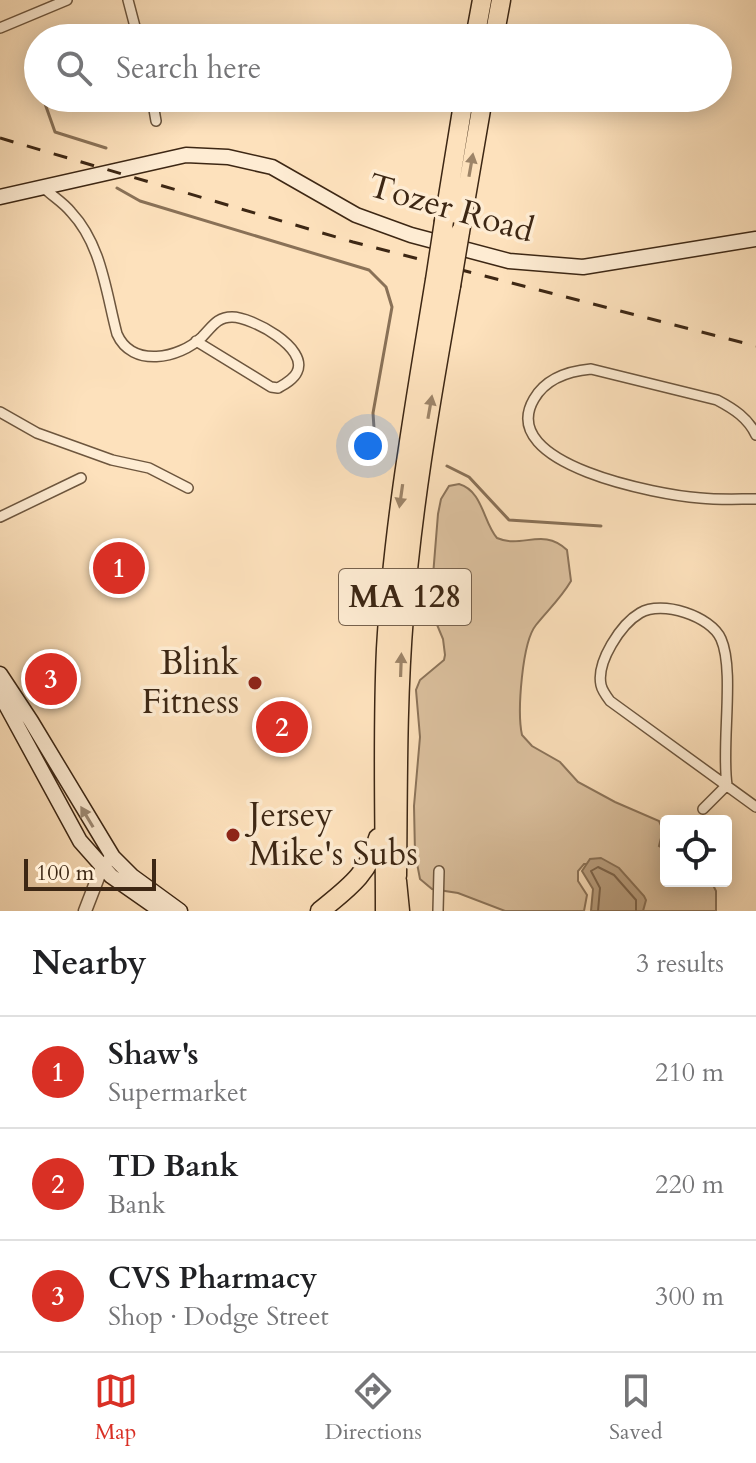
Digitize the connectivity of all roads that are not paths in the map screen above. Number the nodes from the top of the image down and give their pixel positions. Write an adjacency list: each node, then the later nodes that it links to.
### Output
1 (67, 0): 10 (street)
2 (128, 0): 6 (street)
3 (470, 0): 7 (highway)
4 (482, 0): 8 (highway)
5 (501, 0): 9 (highway)
6 (134, 24)
7 (467, 24)
8 (478, 24)
9 (497, 24)
10 (0, 28)
11 (154, 112): 15 (street)
12 (456, 112): 18 (highway)
13 (463, 112): 18 (highway, MA 128)
14 (480, 112): 18 (highway, MA 128, one-way to 14)
15 (156, 121)
16 (43, 187): 17 (main road, Tozer Road); 19 (main road, Tozer Road); 21 (street)
17 (0, 197)
18 (452, 226): 20 (highway, MA 128, bridge)
19 (756, 239)
20 (443, 283): 30 (highway, MA 128, one-way to 30); 41 (highway, MA 128, one-way to 20)
21 (196, 341): 21 (street)
22 (0, 412): 25 (street)
23 (756, 435): 26 (street)
24 (81, 478): 27 (street)
25 (188, 488)
26 (756, 499)
27 (0, 517)
28 (0, 674): 34 (main road, one-way to 28)
29 (0, 694): 34 (main road)
30 (384, 783): 39 (highway); 40 (highway, MA 128)
31 (727, 785): 31 (street); 32 (street); 33 (street)
32 (756, 807)
33 (703, 809)
34 (108, 862): 36 (street); 37 (main road); 38 (main road)
35 (439, 871): 42 (street)
36 (85, 911)
37 (161, 911)
38 (180, 911)
39 (320, 911)
40 (385, 911)
41 (399, 911)
42 (438, 911)

